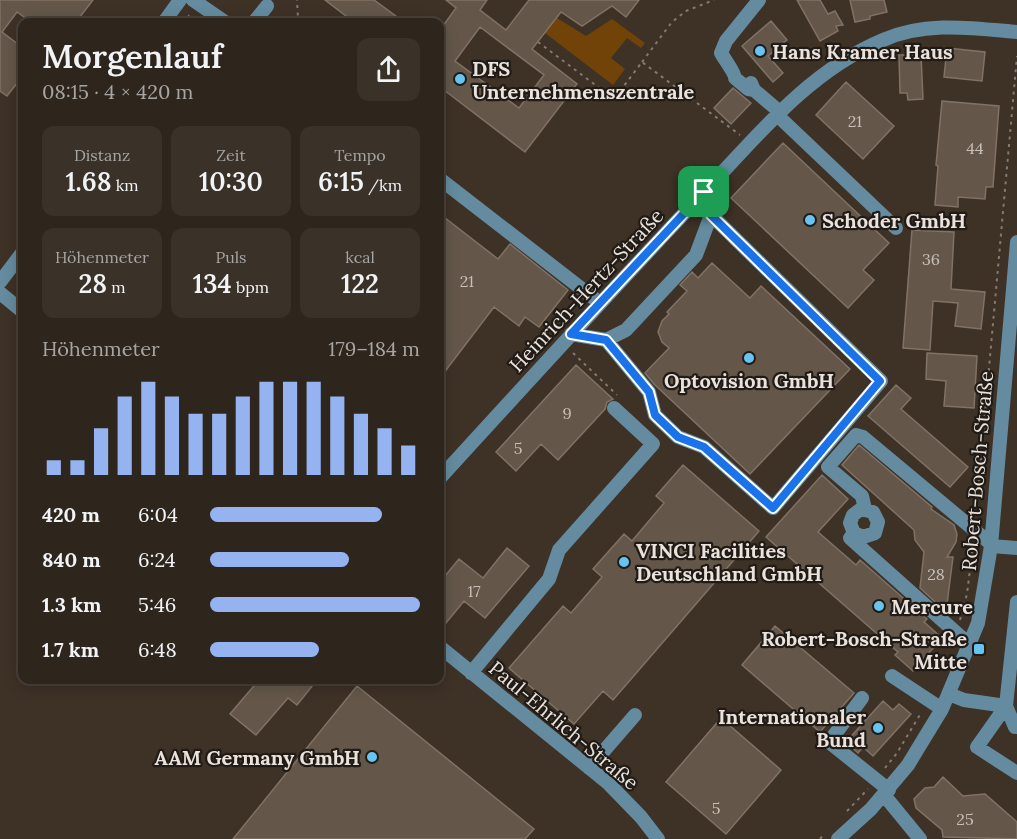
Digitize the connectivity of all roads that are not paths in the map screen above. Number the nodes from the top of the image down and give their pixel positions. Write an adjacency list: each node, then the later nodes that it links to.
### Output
1 (180, 0): 5 (street)
2 (193, 0): 6 (street)
3 (759, 0): 9 (street)
4 (267, 6): 7 (street)
5 (167, 18)
6 (219, 18)
7 (257, 18)
8 (1017, 32): 9 (street, Heinrich-Hertz-Straße)
9 (779, 114): 11 (street, Heinrich-Hertz-Straße); 13 (street)
10 (444, 182): 18 (street)
11 (704, 192): 12 (street); 18 (street, Heinrich-Hertz-Straße)
12 (711, 215): 21 (street); 21 (street)
13 (896, 228)
14 (1017, 242): 26 (street, Robert-Bosch-Straße)
15 (18, 258): 16 (street)
16 (0, 282)
17 (0, 293): 19 (street)
18 (600, 303): 20 (street, Heinrich-Hertz-Straße)
19 (18, 308)
20 (567, 339): 21 (street); 23 (street, Heinrich-Hertz-Straße)
21 (606, 340)
22 (614, 408): 31 (street)
23 (444, 474)
24 (865, 509): 25 (street); 25 (street); 26 (street)
25 (854, 533): 29 (street)
26 (991, 545): 27 (street); 29 (street, Robert-Bosch-Straße)
27 (1017, 548)
28 (1017, 602): 35 (street)
29 (970, 645): 33 (street, Robert-Bosch-Straße)
30 (444, 650): 31 (street, Paul-Ehrlich-Straße)
31 (471, 673): 39 (street, Paul-Ehrlich-Straße)
32 (892, 676): 36 (street)
33 (949, 694): 35 (street); 36 (street, Robert-Bosch-Straße)
34 (862, 698): 41 (street)
35 (1006, 706): 38 (street); 40 (street)
36 (942, 709): 41 (street, Robert-Bosch-Straße)
37 (635, 715): 39 (street)
38 (1017, 727)
39 (589, 768): 43 (street, Paul-Ehrlich-Straße)
40 (1017, 773)
41 (886, 792): 42 (street, Robert-Bosch-Straße); 44 (street)
42 (833, 835)
43 (658, 839)
44 (920, 839)

